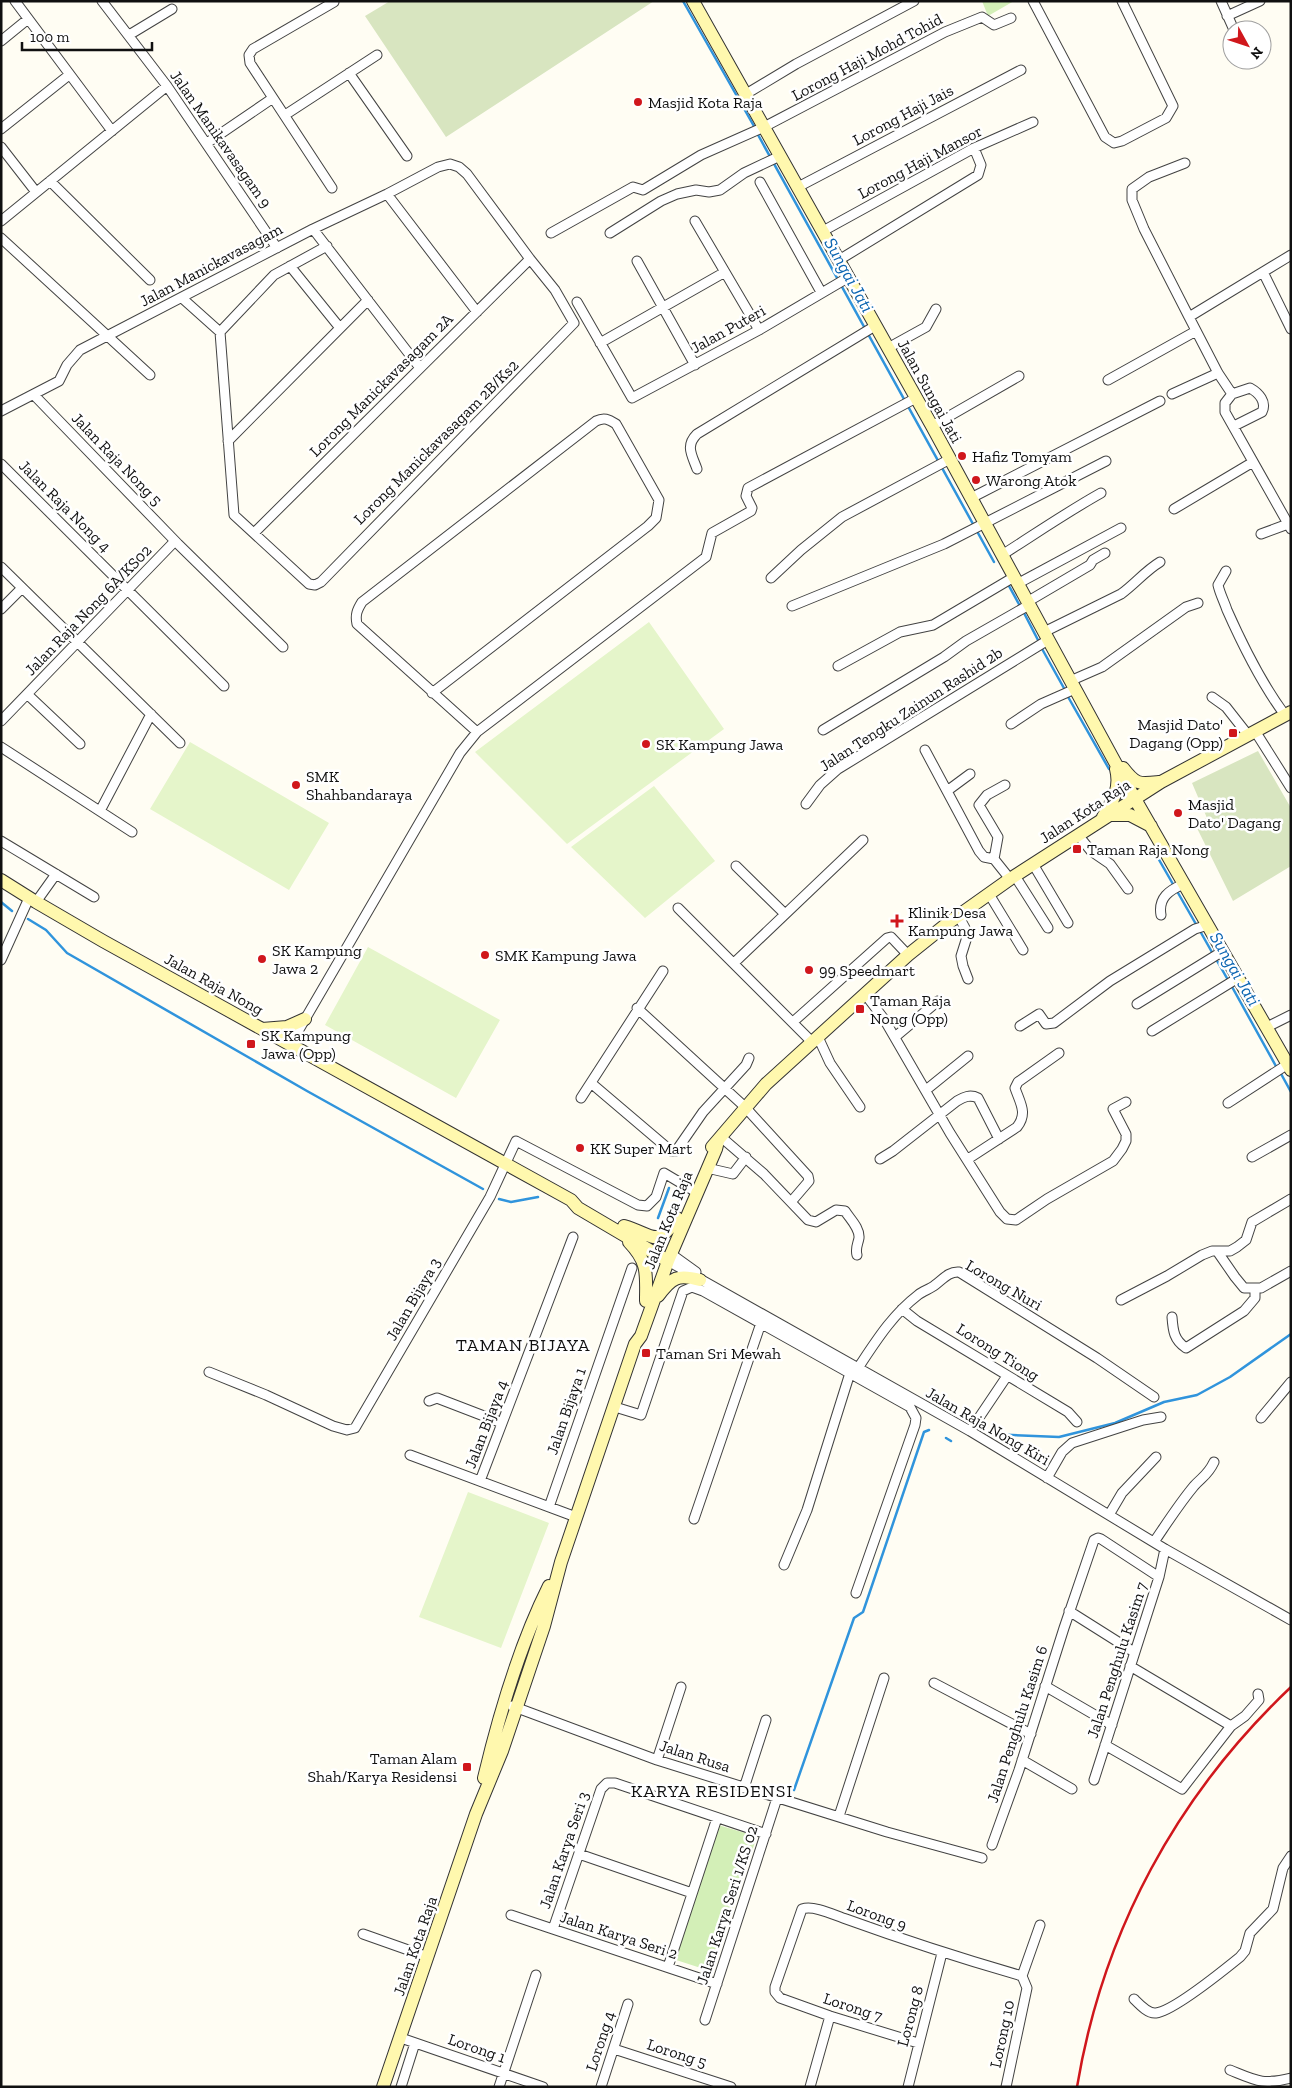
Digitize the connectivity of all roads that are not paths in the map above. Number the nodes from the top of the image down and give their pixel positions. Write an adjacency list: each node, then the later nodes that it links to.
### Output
1 (14, 1): 13 (street)
2 (102, 1): 15 (street, Jalan Manikavasagam 9)
3 (693, 1): 22 (main road, Jalan Sungai Jati)
4 (914, 1): 22 (street)
5 (1034, 1): 6 (street)
6 (1122, 1)
7 (1221, 1): 11 (street)
8 (1260, 1): 11 (street)
9 (334, 2): 23 (street)
10 (172, 9): 15 (street)
11 (1228, 16): 14 (street)
12 (1011, 18): 27 (street, Lorong Haji Mohd Tohid)
13 (28, 19): 16 (street); 20 (street)
14 (1230, 20)
15 (129, 35): 21 (street, Jalan Manikavasagam 9)
16 (1, 41)
17 (377, 55): 19 (street)
18 (1021, 70): 37 (street, Lorong Haji Jais)
19 (349, 73): 24 (street); 32 (street)
20 (69, 75): 26 (street); 28 (street)
21 (167, 86): 28 (street); 29 (street, Jalan Manikavasagam 9)
22 (746, 94): 27 (main road, Jalan Sungai Jati)
23 (274, 98): 24 (street); 29 (street)
24 (285, 115): 38 (street)
25 (1033, 122): 31 (street, Lorong Haji Mansor)
26 (1, 129)
27 (758, 130): 33 (main road, Jalan Sungai Jati); 45 (street)
28 (112, 131): 35 (street)
29 (207, 143): 49 (street, Jalan Manikavasagam 9)
30 (1, 147): 39 (street)
31 (974, 148): 44 (street, Lorong Haji Mansor); 52 (street)
32 (407, 156)
33 (774, 158): 37 (main road, Jalan Sungai Jati); 46 (street)
34 (1184, 163): 66 (street)
35 (50, 181): 39 (street); 57 (street)
36 (760, 182): 59 (street)
37 (798, 187): 44 (main road, Jalan Sungai Jati)
38 (332, 188)
39 (36, 192): 41 (street)
40 (387, 194): 43 (street, Jalan Manickavasagam); 51 (street, Jalan Manickavasagam); 65 (street)
41 (1, 221)
42 (695, 221): 55 (street)
43 (313, 228): 48 (street); 49 (street, Jalan Manickavasagam)
44 (822, 231): 52 (main road, Jalan Sungai Jati)
45 (551, 233)
46 (610, 233)
47 (1, 238): 73 (street)
48 (326, 246): 54 (street); 61 (street)
49 (278, 248): 60 (street, Jalan Manickavasagam)
50 (1291, 255): 56 (street)
51 (530, 259): 65 (street, Lorong Manickavasagam 2A); 102 (street, Lorong Manickavasagam 2B/Ks2)
52 (840, 260): 58 (main road, Jalan Sungai Jati)
53 (637, 261): 63 (street)
54 (290, 266): 67 (street); 72 (street)
55 (725, 272): 63 (street); 69 (street)
56 (1263, 272): 66 (street); 68 (street)
57 (150, 280)
58 (843, 280): 59 (street, Jalan Puteri); 70 (main road, Jalan Sungai Jati)
59 (821, 292): 69 (street, Jalan Puteri)
60 (182, 298): 72 (street); 73 (street, Jalan Manickavasagam)
61 (368, 300): 67 (street); 77 (street)
62 (577, 302): 74 (street)
63 (663, 307): 74 (street); 76 (street)
64 (936, 309): 75 (street)
65 (476, 312): 77 (street, Lorong Manickavasagam 2A)
66 (1189, 317): 71 (street)
67 (340, 328): 90 (street)
68 (1291, 329)
69 (758, 330): 76 (street, Jalan Puteri)
70 (870, 330): 75 (main road, Jalan Sungai Jati); 95 (street)
71 (1196, 331): 78 (street); 81 (street)
72 (220, 332): 90 (street)
73 (108, 335): 79 (street); 82 (street, Jalan Manickavasagam)
74 (600, 342): 76 (street, Jalan Puteri)
75 (888, 348): 85 (main road, Jalan Sungai Jati)
76 (695, 365)
77 (420, 368): 102 (street, Lorong Manickavasagam 2A)
78 (1218, 373): 83 (street); 84 (street)
79 (150, 376)
80 (1019, 376): 88 (street)
81 (1108, 380)
82 (34, 394): 87 (street, Jalan Manickavasagam); 104 (street, Jalan Raja Nong 5)
83 (1172, 394)
84 (1232, 394): 89 (street); 89 (street)
85 (910, 401): 88 (main road, Jalan Sungai Jati); 132 (street)
86 (1160, 401): 97 (street)
87 (1, 410)
88 (932, 426): 91 (main road, Jalan Sungai Jati)
89 (1234, 426): 93 (street)
90 (228, 441): 102 (street)
91 (944, 462): 97 (main road, Jalan Sungai Jati); 110 (street)
92 (1106, 462): 100 (street)
93 (1253, 462): 98 (street); 99 (street)
94 (1, 464): 113 (street, Jalan Raja Nong 4)
95 (697, 468)
96 (1102, 493): 106 (street)
97 (971, 498): 100 (main road, Jalan Sungai Jati)
98 (1174, 509)
99 (1289, 526): 103 (street)
100 (979, 527): 106 (main road, Jalan Sungai Jati); 115 (street)
101 (1121, 528): 111 (street)
102 (254, 533)
103 (1261, 534)
104 (177, 542): 113 (street, Jalan Raja Nong 6A/KS02); 120 (street, Jalan Raja Nong 5)
105 (1105, 553): 116 (street)
106 (1002, 555): 111 (main road, Jalan Sungai Jati)
107 (1160, 562): 118 (street, Jalan Tengku Zainun Rashid 2b)
108 (1, 567): 112 (street)
109 (1226, 571): 127 (street)
110 (771, 578)
111 (1016, 580): 116 (main road, Jalan Sungai Jati); 121 (street)
112 (22, 588): 117 (street); 119 (street)
113 (128, 590): 119 (street, Jalan Raja Nong 6A/KS02); 122 (street, Jalan Raja Nong 4)
114 (1198, 603): 123 (street)
115 (792, 606)
116 (1025, 606): 118 (main road, Jalan Sungai Jati); 131 (street)
117 (1, 609)
118 (1043, 640): 123 (main road, Jalan Sungai Jati); 145 (street, Jalan Tengku Zainun Rashid 2b)
119 (78, 642): 125 (street, Jalan Raja Nong 6A/KS02); 128 (street)
120 (283, 647)
121 (838, 666)
122 (224, 686)
123 (1070, 689): 130 (street); 138 (main road, Jalan Sungai Jati)
124 (432, 693): 124 (street); 132 (street)
125 (27, 694): 129 (street, Jalan Raja Nong 6A/KS02); 135 (street)
126 (1212, 697): 133 (street)
127 (1288, 713): 133 (main road, Jalan Kota Raja)
128 (151, 714): 134 (street); 146 (street)
129 (1, 721)
130 (1011, 724)
131 (823, 730)
132 (477, 732): 184 (street)
133 (1252, 733): 140 (main road, Jalan Kota Raja); 142 (street)
134 (180, 743)
135 (80, 744)
136 (1, 747): 146 (street)
137 (925, 750): 143 (street)
138 (1113, 758): 140 (main road); 144 (main road, Jalan Sungai Jati); 147 (main road)
139 (970, 774): 143 (street)
140 (1161, 782): 144 (main road, Jalan Kota Raja)
141 (1005, 784): 153 (street)
142 (1291, 788)
143 (947, 791): 153 (street)
144 (1135, 799): 147 (main road, Jalan Kota Raja); 148 (main road, Jalan Sungai Jati)
145 (806, 804)
146 (100, 811): 149 (street)
147 (1106, 817): 148 (main road); 150 (main road, Jalan Kota Raja)
148 (1153, 828): 159 (main road, Jalan Sungai Jati)
149 (132, 832)
150 (1078, 835): 154 (main road, Jalan Kota Raja); 160 (street)
151 (863, 840): 165 (street)
152 (1, 841): 156 (street)
153 (994, 859): 157 (street)
154 (1033, 864): 157 (main road, Jalan Kota Raja); 168 (street)
155 (736, 866): 165 (street)
156 (56, 874): 162 (street); 163 (street)
157 (1013, 878): 161 (main road, Jalan Kota Raja); 170 (street)
158 (1, 880): 163 (main road, Jalan Raja Nong)
159 (1178, 887): 167 (street); 169 (main road, Jalan Sungai Jati)
160 (1128, 889)
161 (989, 894): 166 (main road, Jalan Kota Raja); 171 (street)
162 (94, 897)
163 (33, 900): 174 (street); 188 (main road, Jalan Raja Nong)
164 (678, 908): 175 (street)
165 (785, 914): 175 (street)
166 (958, 915): 172 (main road, Jalan Kota Raja); 177 (street)
167 (1162, 915)
168 (1068, 923)
169 (1202, 927): 173 (main road, Jalan Sungai Jati); 186 (street)
170 (1048, 928)
171 (1023, 950)
172 (908, 955): 179 (main road, Jalan Kota Raja); 185 (street)
173 (1218, 955): 178 (main road, Jalan Sungai Jati); 181 (street)
174 (1, 960)
175 (734, 963): 185 (street)
176 (663, 971): 182 (street)
177 (968, 979)
178 (1233, 981): 187 (main road, Jalan Sungai Jati); 189 (street)
179 (865, 994): 190 (street); 191 (main road, Jalan Kota Raja)
180 (938, 1001): 190 (street)
181 (1137, 1004)
182 (637, 1008): 197 (street); 198 (street)
183 (1291, 1015): 187 (street)
184 (305, 1019): 188 (main road); 192 (street)
185 (793, 1022): 191 (street)
186 (1020, 1026)
187 (1267, 1028): 196 (main road, Jalan Sungai Jati)
188 (260, 1029): 192 (main road, Jalan Raja Nong)
189 (1152, 1031)
190 (895, 1037): 199 (street)
191 (815, 1039): 203 (main road, Jalan Kota Raja); 204 (street)
192 (290, 1045): 213 (main road, Jalan Raja Nong)
193 (1059, 1053): 208 (street)
194 (968, 1056): 199 (street)
195 (749, 1058): 198 (street)
196 (1286, 1068): 202 (street)
197 (591, 1083): 198 (street); 200 (street)
198 (724, 1088): 203 (street)
199 (926, 1090): 205 (street)
200 (581, 1098)
201 (1126, 1102): 212 (street)
202 (1228, 1103)
203 (746, 1106): 207 (main road, Jalan Kota Raja); 217 (street)
204 (860, 1107)
205 (940, 1114): 208 (street); 211 (street); 212 (street)
206 (1291, 1135): 209 (street)
207 (719, 1139): 210 (street); 214 (main road, Jalan Kota Raja); 215 (main road)
208 (999, 1139): 212 (street)
209 (1252, 1157)
210 (746, 1158): 214 (street); 217 (street)
211 (880, 1159)
212 (968, 1159)
213 (506, 1164): 215 (street); 219 (main road, Jalan Raja Nong); 235 (street, Jalan Bijaya 3)
214 (707, 1168): 215 (main road, Jalan Kota Raja)
215 (693, 1190): 218 (main road); 223 (main road, Jalan Kota Raja)
216 (1291, 1199): 221 (street)
217 (791, 1202): 222 (street)
218 (677, 1218): 219 (main road); 223 (main road)
219 (622, 1230): 223 (main road, Jalan Raja Nong); 229 (main road)
220 (573, 1237): 245 (street, Jalan Bijaya 4)
221 (1217, 1251): 228 (street); 230 (street)
222 (857, 1255)
223 (667, 1256): 226 (street, Jalan Raja Nong Kiri); 227 (street); 229 (main road, Jalan Kota Raja)
224 (632, 1268): 252 (street, Jalan Bijaya 1)
225 (1291, 1271): 228 (street)
226 (700, 1280): 227 (street, Jalan Raja Nong Kiri); 229 (main road)
227 (716, 1287): 234 (street, Jalan Raja Nong Kiri)
228 (1255, 1289): 232 (street)
229 (650, 1300): 241 (main road, Jalan Kota Raja)
230 (1121, 1300)
231 (902, 1309): 234 (street, Lorong Nuri); 237 (street, Lorong Tiong); 239 (street, Lorong Nuri)
232 (1172, 1317)
233 (761, 1323): 236 (street); 241 (street); 255 (street)
234 (858, 1368): 246 (street, Jalan Raja Nong Kiri)
235 (209, 1372)
236 (850, 1373): 258 (street); 260 (street)
237 (1007, 1376): 244 (street, Lorong Tiong); 246 (street)
238 (1291, 1382): 243 (street)
239 (1154, 1397)
240 (429, 1401): 245 (street)
241 (615, 1407): 254 (main road, Jalan Kota Raja)
242 (1162, 1417): 250 (street)
243 (1261, 1418)
244 (1077, 1422)
245 (502, 1423): 251 (street, Jalan Bijaya 4)
246 (970, 1432): 250 (street, Jalan Raja Nong Kiri)
247 (410, 1455): 251 (street)
248 (1156, 1457): 253 (street)
249 (1214, 1462): 256 (street)
250 (1047, 1478): 253 (street, Jalan Raja Nong Kiri)
251 (480, 1481): 252 (street)
252 (549, 1507): 254 (street)
253 (1109, 1515): 256 (street, Jalan Raja Nong Kiri)
254 (576, 1517): 270 (main road, Jalan Kota Raja)
255 (694, 1519)
256 (1154, 1542): 257 (street, Jalan Raja Nong Kiri)
257 (1166, 1549): 259 (street, Jalan Penghulu Kasim 7); 262 (street, Jalan Raja Nong Kiri)
258 (784, 1565)
259 (1159, 1577): 261 (street, Jalan Penghulu Kasim 6); 263 (street, Jalan Penghulu Kasim 7)
260 (856, 1593)
261 (1069, 1611): 263 (street); 267 (street, Jalan Penghulu Kasim 6)
262 (1291, 1620)
263 (1134, 1652): 264 (street, Jalan Penghulu Kasim 7)
264 (1130, 1666): 272 (street, Jalan Penghulu Kasim 7); 273 (street)
265 (884, 1678): 282 (street)
266 (934, 1684): 274 (street)
267 (1045, 1686): 272 (street); 274 (street, Jalan Penghulu Kasim 6)
268 (682, 1687): 276 (street)
269 (1258, 1694): 273 (street)
270 (510, 1706): 276 (street, Jalan Rusa); 295 (main road, Jalan Kota Raja)
271 (766, 1720): 279 (street)
272 (1112, 1725): 275 (street, Jalan Penghulu Kasim 7)
273 (1231, 1726): 275 (street)
274 (1031, 1734): 277 (street, Jalan Penghulu Kasim 6)
275 (1106, 1746): 278 (street, Jalan Penghulu Kasim 7)
276 (657, 1760): 279 (street, Jalan Rusa)
277 (1022, 1760): 280 (street); 285 (street, Jalan Penghulu Kasim 6)
278 (1094, 1780)
279 (744, 1788): 281 (street, Jalan Rusa)
280 (1072, 1790)
281 (777, 1798): 282 (street, Jalan Rusa); 284 (street, Jalan Karya Seri 1/KS 02)
282 (839, 1816): 288 (street, Jalan Rusa)
283 (717, 1818): 284 (street); 286 (street, Jalan Karya Seri 3); 289 (street)
284 (766, 1834): 299 (street, Jalan Karya Seri 1/KS 02)
285 (992, 1846)
286 (578, 1854): 289 (street); 292 (street, Jalan Karya Seri 3)
287 (1291, 1856): 301 (street)
288 (982, 1858)
289 (692, 1893): 296 (street)
290 (512, 1915): 292 (street, Jalan Karya Seri 2)
291 (1040, 1925): 298 (street)
292 (553, 1929): 296 (street, Jalan Karya Seri 2)
293 (363, 1934): 295 (street)
294 (942, 1953): 298 (street, Lorong 9); 300 (street, Lorong 9); 307 (street, Lorong 8)
295 (428, 1957): 305 (main road, Jalan Kota Raja)
296 (668, 1967): 299 (street, Jalan Karya Seri 2)
297 (536, 1975): 310 (street)
298 (1022, 1976): 320 (street, Lorong 10)
299 (717, 1984): 304 (street, Jalan Karya Seri 1/KS 02)
300 (780, 1998): 303 (street, Lorong 7)
301 (1134, 1999)
302 (628, 2004): 308 (street, Lorong 4)
303 (830, 2016): 307 (street, Lorong 7); 318 (street)
304 (705, 2020)
305 (401, 2038): 306 (street, Lorong 1); 312 (main road, Jalan Kota Raja)
306 (416, 2043): 310 (street, Lorong 1); 313 (street)
307 (918, 2043): 319 (street, Lorong 8)
308 (614, 2049): 316 (street, Lorong 4); 317 (street, Lorong 5)
309 (1230, 2070): 311 (street)
310 (503, 2073): 314 (street); 315 (street, Lorong 1)
311 (1291, 2078)
312 (383, 2087)
313 (401, 2087)
314 (499, 2087)
315 (542, 2087)
316 (601, 2087)
317 (731, 2087)
318 (810, 2087)
319 (908, 2087)
320 (1006, 2087)

